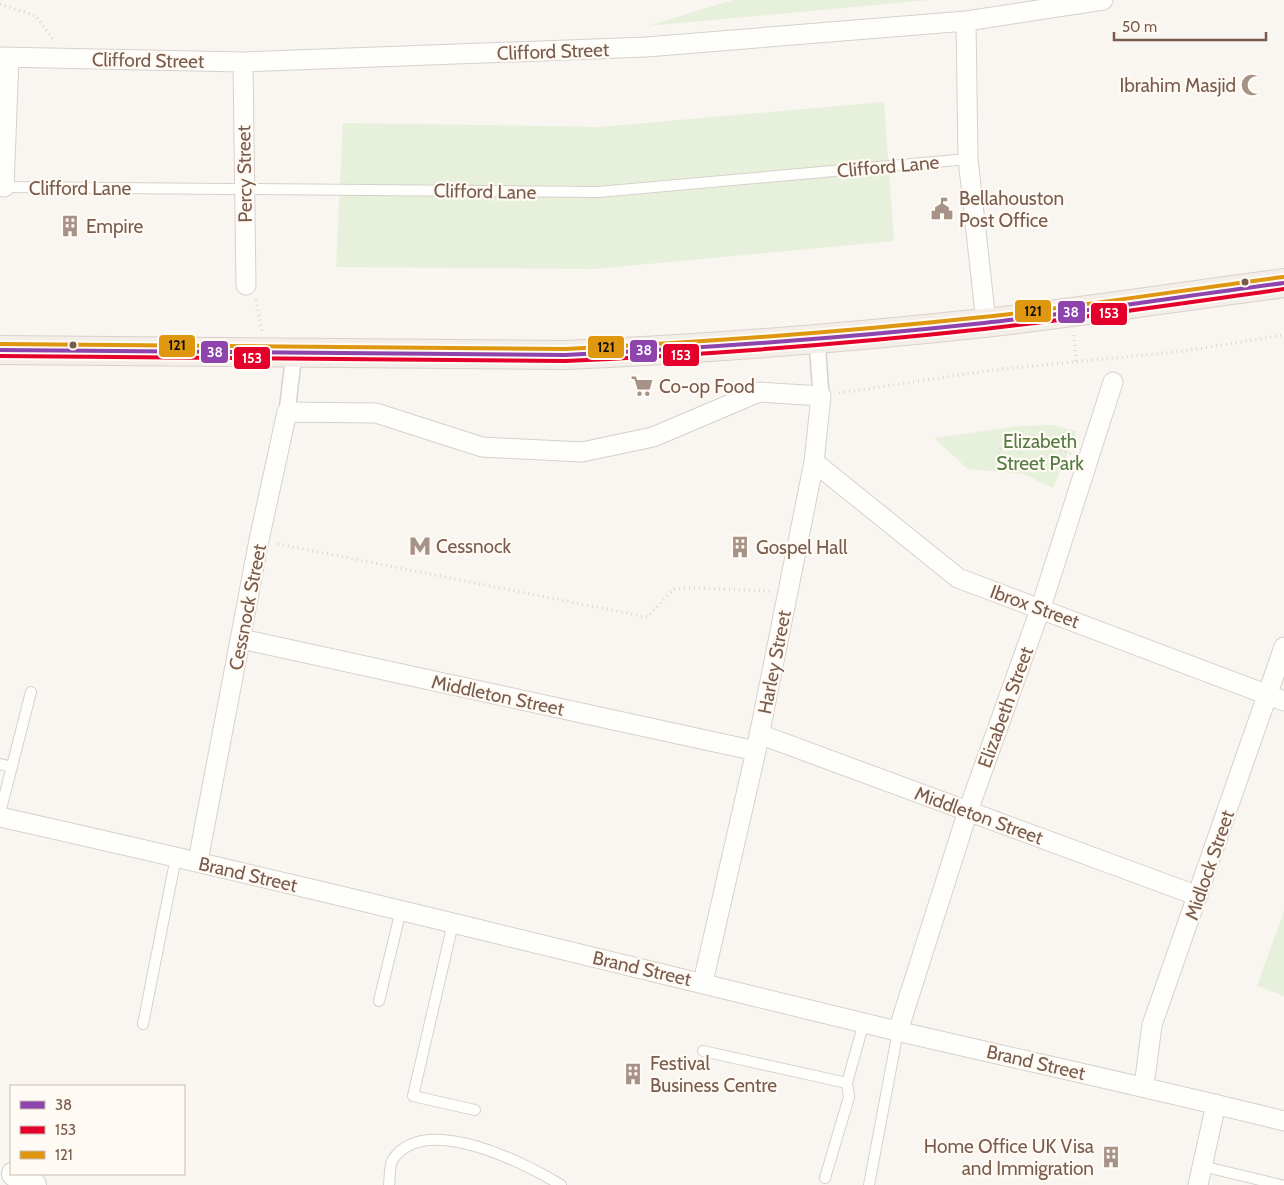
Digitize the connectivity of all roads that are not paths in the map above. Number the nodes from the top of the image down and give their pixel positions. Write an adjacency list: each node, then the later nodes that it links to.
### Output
1 (1103, 0): 2 (street, Clifford Street)
2 (966, 20): 4 (street, Clifford Street); 5 (street)
3 (4, 57): 4 (street, Clifford Street); 6 (street)
4 (243, 62): 7 (street, Percy Street)
5 (968, 159): 7 (lane, Clifford Lane); 10 (street)
6 (2, 187): 7 (lane, Clifford Lane)
7 (244, 188): 9 (street, Percy Street)
8 (1284, 283): 10 (main road)
9 (246, 285)
10 (986, 322): 11 (main road)
11 (817, 339): 13 (main road); 15 (street, Harley Street)
12 (0, 350): 13 (main road)
13 (294, 353): 16 (street, Cessnock Street)
14 (1113, 382): 18 (street, Elizabeth Street)
15 (821, 396): 16 (street); 17 (street, Harley Street)
16 (287, 412): 19 (street, Cessnock Street)
17 (814, 462): 18 (street, Ibrox Street); 23 (street, Harley Street)
18 (1041, 607): 22 (street, Ibrox Street); 26 (street, Elizabeth Street)
19 (241, 639): 23 (street, Middleton Street); 30 (street, Cessnock Street)
20 (1284, 646): 22 (street, Midlock Street)
21 (31, 692): 25 (lane)
22 (1276, 698): 31 (street, Midlock Street)
23 (757, 743): 26 (street, Middleton Street); 34 (street, Harley Street)
24 (0, 764): 25 (lane)
25 (12, 767): 27 (lane)
26 (968, 811): 31 (street, Middleton Street); 38 (street, Elizabeth Street)
27 (0, 813)
28 (0, 817): 29 (street, Brand Street)
29 (176, 856): 30 (street, Brand Street); 37 (lane)
30 (198, 861): 32 (street, Brand Street)
31 (1198, 896): 41 (street, Midlock Street)
32 (401, 910): 33 (street, Brand Street); 35 (lane)
33 (453, 923): 34 (street, Brand Street); 43 (lane)
34 (702, 982): 36 (street, Brand Street)
35 (379, 1001)
36 (864, 1022): 38 (street, Brand Street); 40 (lane)
37 (143, 1024)
38 (898, 1031): 41 (street, Brand Street); 51 (lane)
39 (703, 1051): 40 (lane)
40 (847, 1083): 47 (lane)
41 (1144, 1086): 42 (street, Brand Street)
42 (1216, 1104): 44 (street, Brand Street); 45 (street)
43 (475, 1110)
44 (1284, 1121)
45 (1202, 1166): 52 (street); 53 (lane)
46 (16, 1175): 48 (street)
47 (825, 1178)
48 (34, 1185)
49 (389, 1185): 50 (lane)
50 (560, 1185)
51 (869, 1185)
52 (1198, 1185)
53 (1282, 1185)

